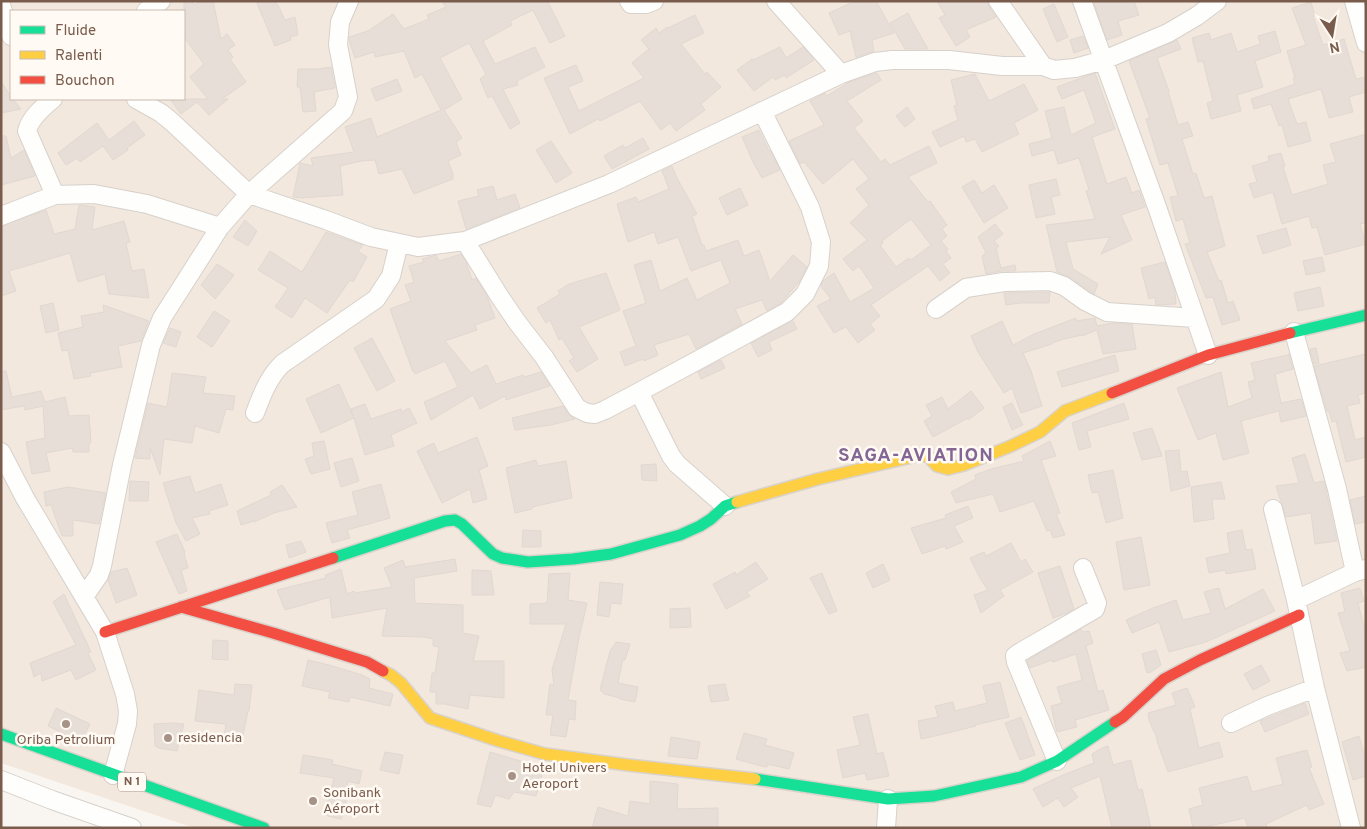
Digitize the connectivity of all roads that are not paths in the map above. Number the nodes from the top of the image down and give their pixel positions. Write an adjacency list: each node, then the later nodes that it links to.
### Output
1 (160, 1): 11 (street)
2 (349, 1): 20 (street)
3 (628, 1): 4 (street)
4 (654, 1)
5 (776, 1): 16 (street)
6 (998, 1): 15 (street)
7 (1082, 1): 14 (street)
8 (1217, 1): 14 (street)
9 (1354, 1): 13 (street)
10 (1, 5): 12 (street)
11 (147, 10)
12 (10, 33)
13 (1366, 43)
14 (1104, 60): 15 (street); 28 (street)
15 (1043, 66): 16 (street)
16 (841, 74): 19 (street)
17 (52, 100): 21 (street)
18 (138, 100): 20 (street)
19 (762, 111): 24 (street); 31 (street)
20 (249, 194): 23 (street); 25 (street)
21 (55, 195): 22 (street); 23 (street)
22 (1, 216)
23 (220, 227): 38 (street)
24 (465, 241): 25 (street); 31 (street)
25 (399, 243): 32 (street)
26 (936, 309): 28 (street)
27 (1366, 315): 29 (main road)
28 (1195, 318): 30 (street)
29 (1294, 332): 30 (main road); 37 (street)
30 (1208, 356): 34 (main road)
31 (639, 392): 34 (street)
32 (255, 413)
33 (1, 452): 38 (street)
34 (725, 506): 39 (main road)
35 (1273, 509): 40 (street)
36 (1083, 568): 45 (street)
37 (1360, 571): 40 (street)
38 (84, 596): 41 (street)
39 (181, 607): 41 (main road); 48 (main road)
40 (1297, 607): 42 (street); 45 (main road)
41 (105, 632): 46 (street)
42 (1315, 688): 43 (street); 52 (street)
43 (1231, 723)
44 (1, 734): 46 (main road, N 1)
45 (1057, 761): 48 (main road)
46 (113, 775): 50 (main road, N 1)
47 (1, 780): 49 (street)
48 (888, 799): 51 (street)
49 (132, 828)
50 (264, 828)
51 (886, 828)
52 (1351, 828)

